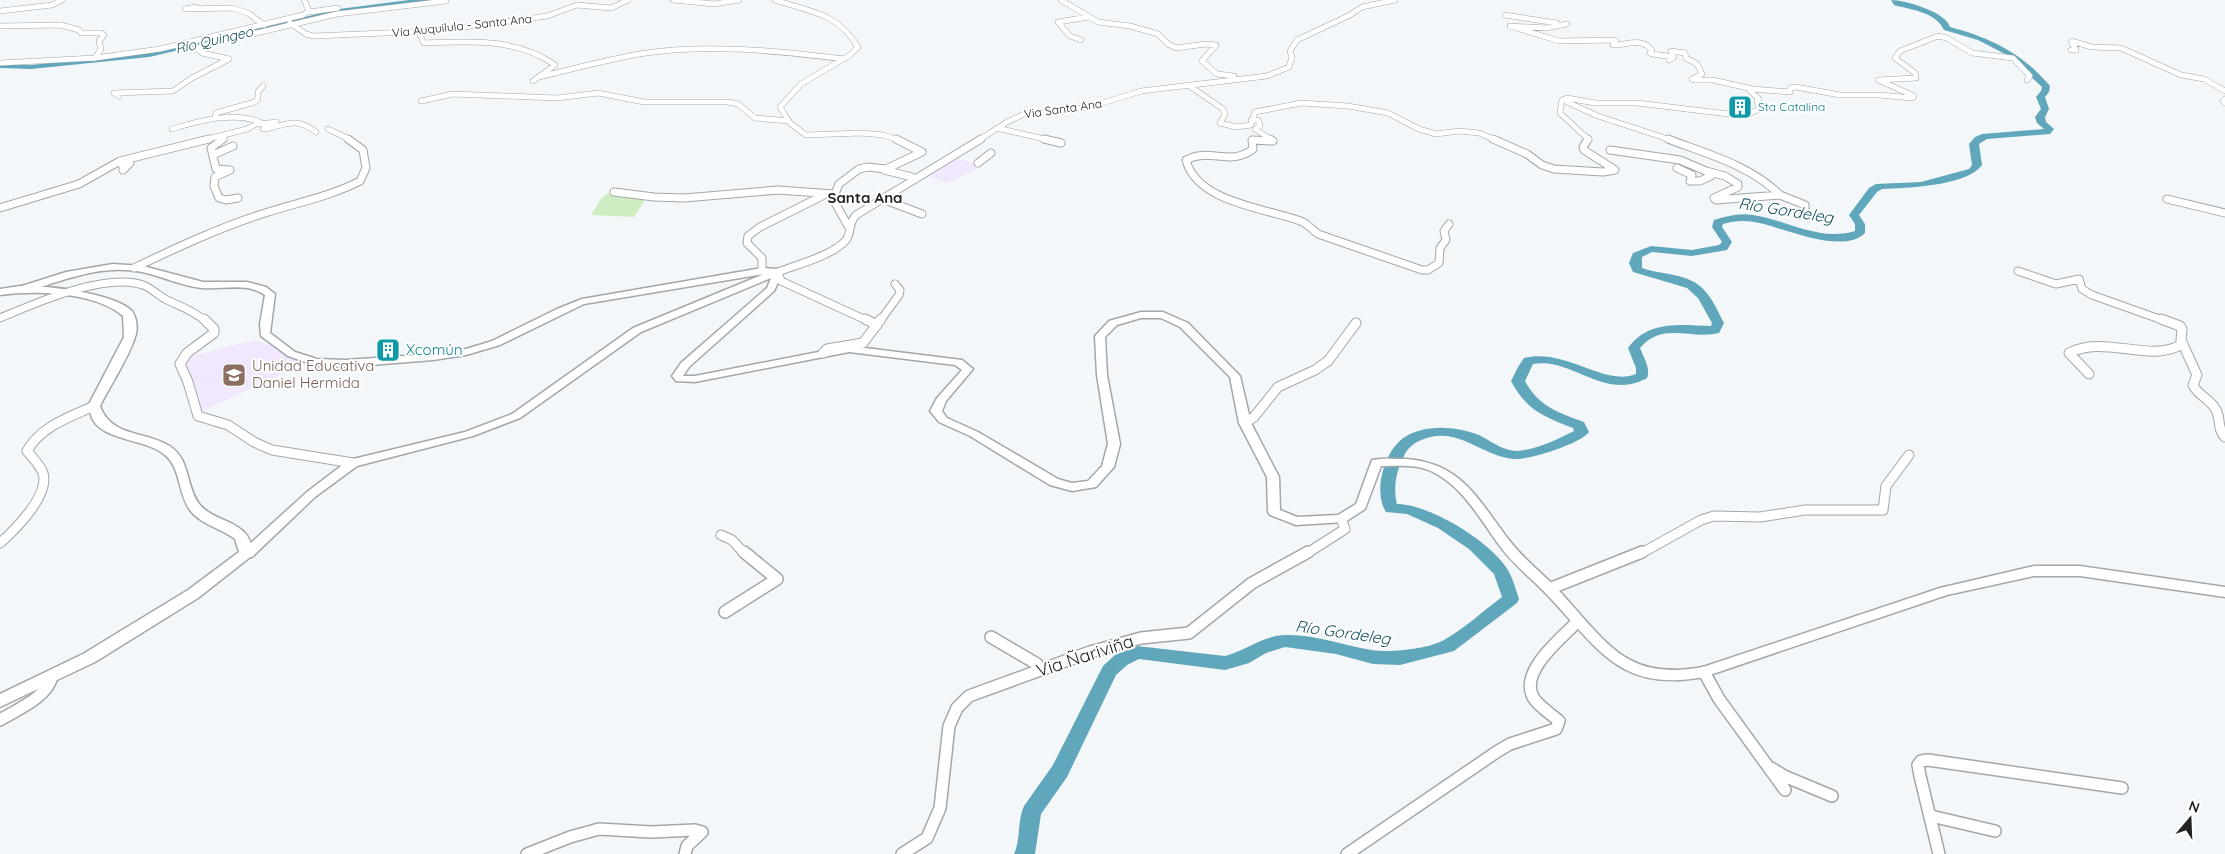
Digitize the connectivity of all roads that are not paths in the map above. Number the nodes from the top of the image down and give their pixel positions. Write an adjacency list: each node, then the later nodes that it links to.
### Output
1 (62, 0): 12 (street)
2 (304, 0): 13 (street)
3 (419, 0): 13 (street)
4 (628, 0): 19 (street, Vía Auquilula - Santa Ana)
5 (674, 0): 6 (street)
6 (739, 0)
7 (775, 0): 23 (street)
8 (1061, 0): 15 (street)
9 (1395, 0): 25 (street, Via Santa Ana)
10 (446, 1): 16 (street)
11 (196, 7): 17 (street)
12 (0, 10)
13 (309, 12): 16 (street)
14 (1505, 15): 31 (street)
15 (1088, 16): 20 (street); 25 (street)
16 (289, 22): 17 (street); 19 (street, Vía Auquilula - Santa Ana); 33 (street)
17 (264, 25): 22 (street)
18 (0, 26): 22 (street)
19 (419, 33): 26 (street)
20 (1081, 40)
21 (2071, 50): 32 (street)
22 (95, 58): 24 (street)
23 (844, 59): 26 (street); 40 (street)
24 (0, 63)
25 (1267, 76): 30 (street, Via Santa Ana)
26 (539, 78): 28 (street)
27 (2027, 80): 31 (street)
28 (533, 81)
29 (263, 86): 38 (street)
30 (1191, 87): 39 (street); 42 (street, Via Santa Ana)
31 (1752, 89): 35 (street)
32 (2225, 91)
33 (120, 96)
34 (2225, 99): 37 (street)
35 (1562, 100): 39 (street); 64 (street)
36 (421, 101): 40 (street)
37 (2225, 103)
38 (215, 117): 41 (street); 43 (street)
39 (1251, 120): 72 (street)
40 (789, 121): 58 (street)
41 (260, 124): 44 (street); 46 (street)
42 (997, 128): 49 (street); 60 (street, Via Santa Ana)
43 (172, 129)
44 (266, 129): 47 (street); 48 (street)
45 (328, 129): 74 (street)
46 (238, 131): 53 (street); 56 (street)
47 (316, 132)
48 (248, 136)
49 (1062, 143)
50 (233, 146): 53 (street)
51 (1610, 150): 59 (street)
52 (991, 153): 54 (street)
53 (213, 155): 65 (street)
54 (978, 163)
55 (1678, 168): 59 (street)
56 (103, 170): 57 (street); 68 (street)
57 (123, 170)
58 (884, 170): 60 (street); 62 (street)
59 (1706, 171): 64 (street)
60 (912, 177): 66 (street, Via Santa Ana)
61 (614, 192): 63 (street)
62 (834, 194): 63 (street); 73 (street)
63 (824, 195): 75 (street)
64 (1780, 195): 69 (street)
65 (238, 198)
66 (880, 198): 71 (street); 73 (street, Via Santa Ana)
67 (2167, 199): 70 (street)
68 (0, 208)
69 (1805, 208)
70 (2225, 213)
71 (922, 214)
72 (1449, 224)
73 (848, 226): 77 (street, Via Santa Ana)
74 (134, 268): 75 (street); 79 (street)
75 (762, 271): 77 (street)
76 (2018, 271): 85 (street)
77 (778, 272): 84 (street); 86 (street); 92 (street)
78 (895, 284): 84 (street)
79 (22, 289): 80 (main road); 81 (main road)
80 (0, 292)
81 (65, 293): 82 (street); 88 (main road); 92 (street)
82 (0, 318)
83 (1356, 323): 89 (street)
84 (877, 325): 86 (street)
85 (2182, 344): 87 (street); 90 (street)
86 (823, 353): 89 (street)
87 (2089, 374)
88 (94, 406): 95 (street); 96 (main road)
89 (1245, 423): 93 (street)
90 (2225, 437)
91 (1909, 455): 97 (street)
92 (353, 463): 96 (street)
93 (1341, 519): 97 (street); 102 (street, Via Ñariviña)
94 (721, 535): 99 (street)
95 (0, 543)
96 (247, 554): 104 (main road)
97 (1549, 589): 100 (street)
98 (2225, 592): 103 (street)
99 (724, 612)
100 (1578, 621): 103 (street); 116 (street)
101 (991, 637): 102 (street)
102 (1040, 670): 115 (street, Via Ñariviña)
103 (1704, 672): 107 (street)
104 (52, 677): 105 (main road); 106 (street)
105 (0, 701)
106 (0, 720)
107 (1765, 764): 109 (street); 110 (street)
108 (2122, 788): 111 (street)
109 (1785, 790)
110 (1832, 796)
111 (1931, 816): 112 (street); 117 (street)
112 (1995, 831)
113 (527, 854): 114 (street)
114 (685, 854)
115 (902, 854)
116 (1347, 854)
117 (1939, 854)

